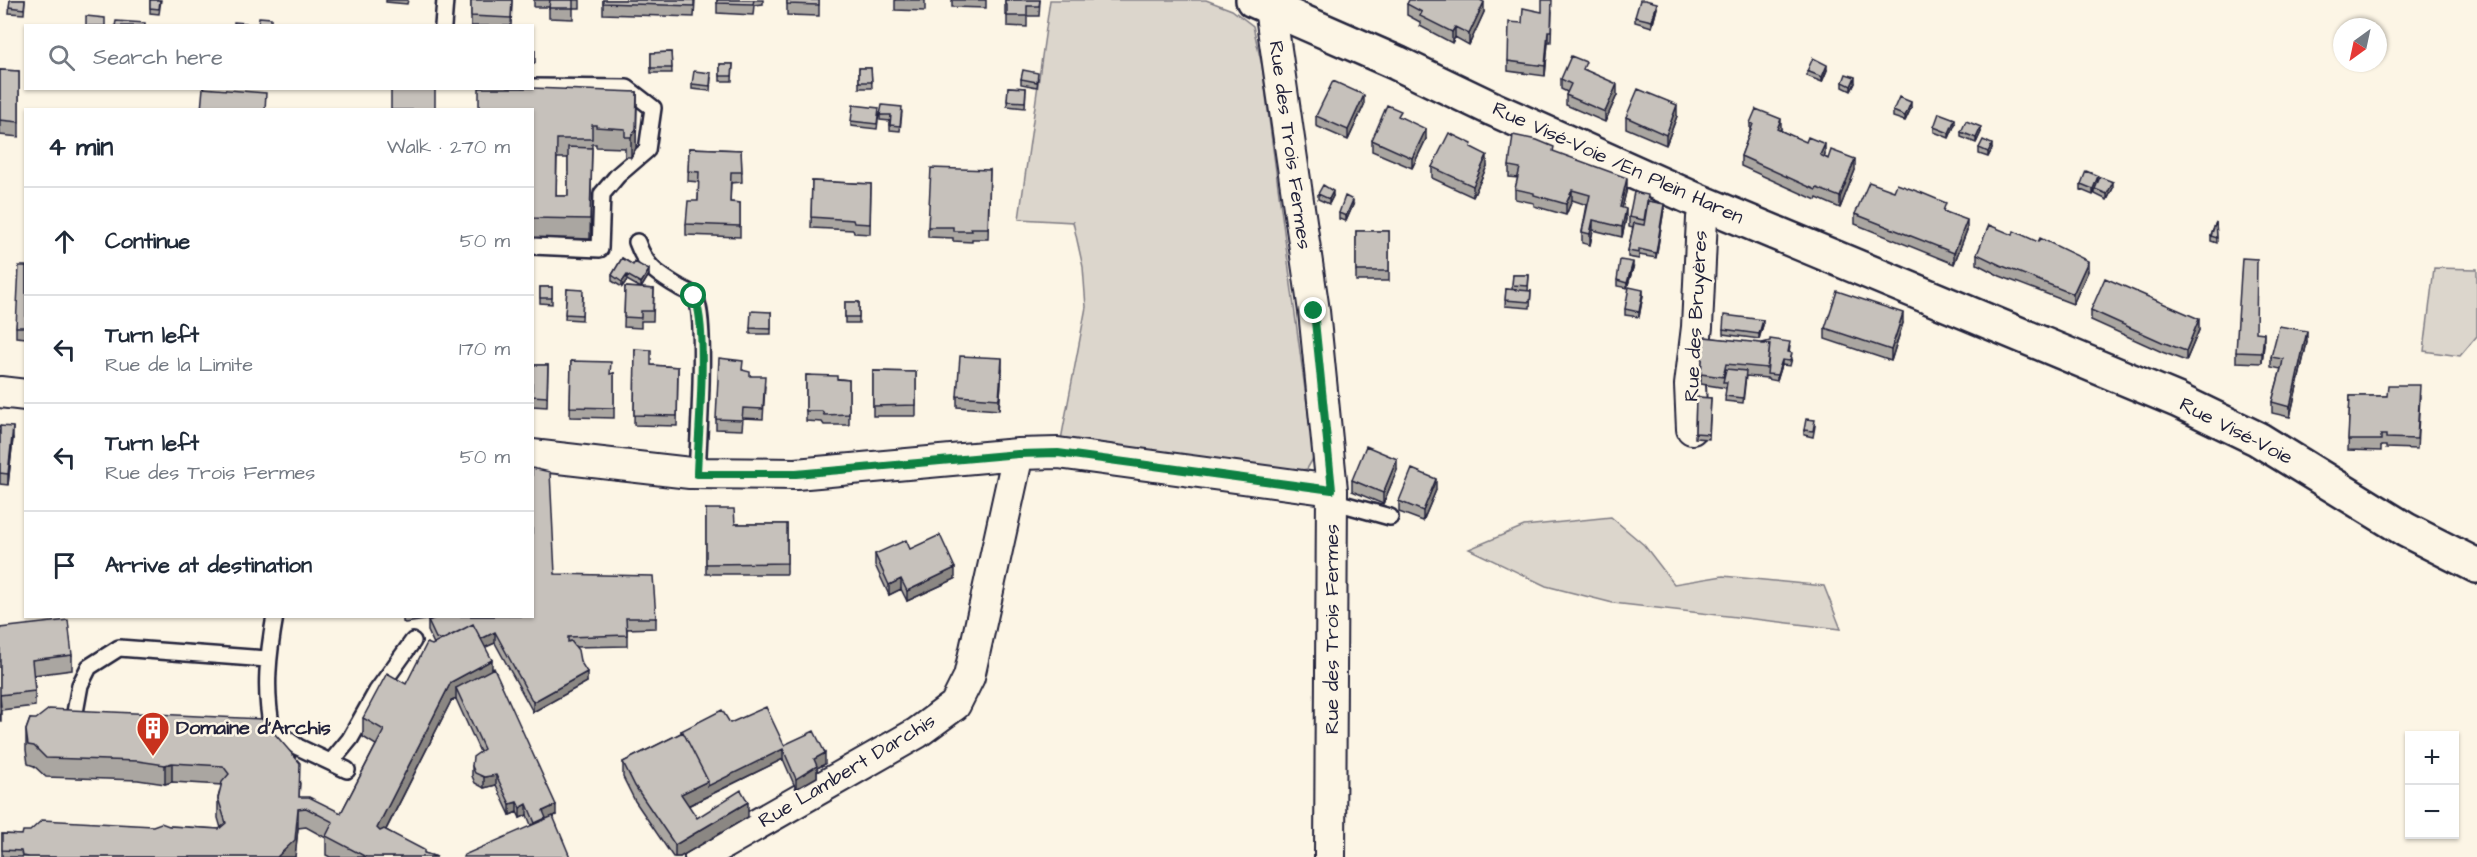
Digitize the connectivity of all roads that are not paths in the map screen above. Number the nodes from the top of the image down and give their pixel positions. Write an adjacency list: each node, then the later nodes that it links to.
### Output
1 (445, 0): 3 (lane)
2 (1259, 2): 5 (street, Rue Visé-Voie /En Plein Haren); 15 (street, Rue des Trois Fermes)
3 (443, 24)
4 (534, 87): 7 (lane)
5 (1706, 204): 8 (street, Rue Visé-Voie /En Plein Haren); 11 (street, Rue des Bruyères)
6 (637, 242): 14 (lane)
7 (534, 246)
8 (1982, 318): 17 (street, Rue Visé-Voie)
9 (0, 392): 10 (street)
10 (24, 395)
11 (1692, 429)
12 (1018, 454): 14 (street); 15 (street); 24 (street, Rue Lambert Darchis)
13 (534, 455): 14 (street)
14 (697, 474)
15 (1332, 495): 16 (lane); 25 (street, Rue des Trois Fermes)
16 (1390, 517)
17 (2477, 566)
18 (275, 618): 20 (lane)
19 (413, 641): 22 (lane)
20 (267, 659): 21 (lane); 22 (lane)
21 (74, 718)
22 (331, 762): 23 (lane)
23 (347, 770)
24 (700, 857)
25 (1330, 857)

